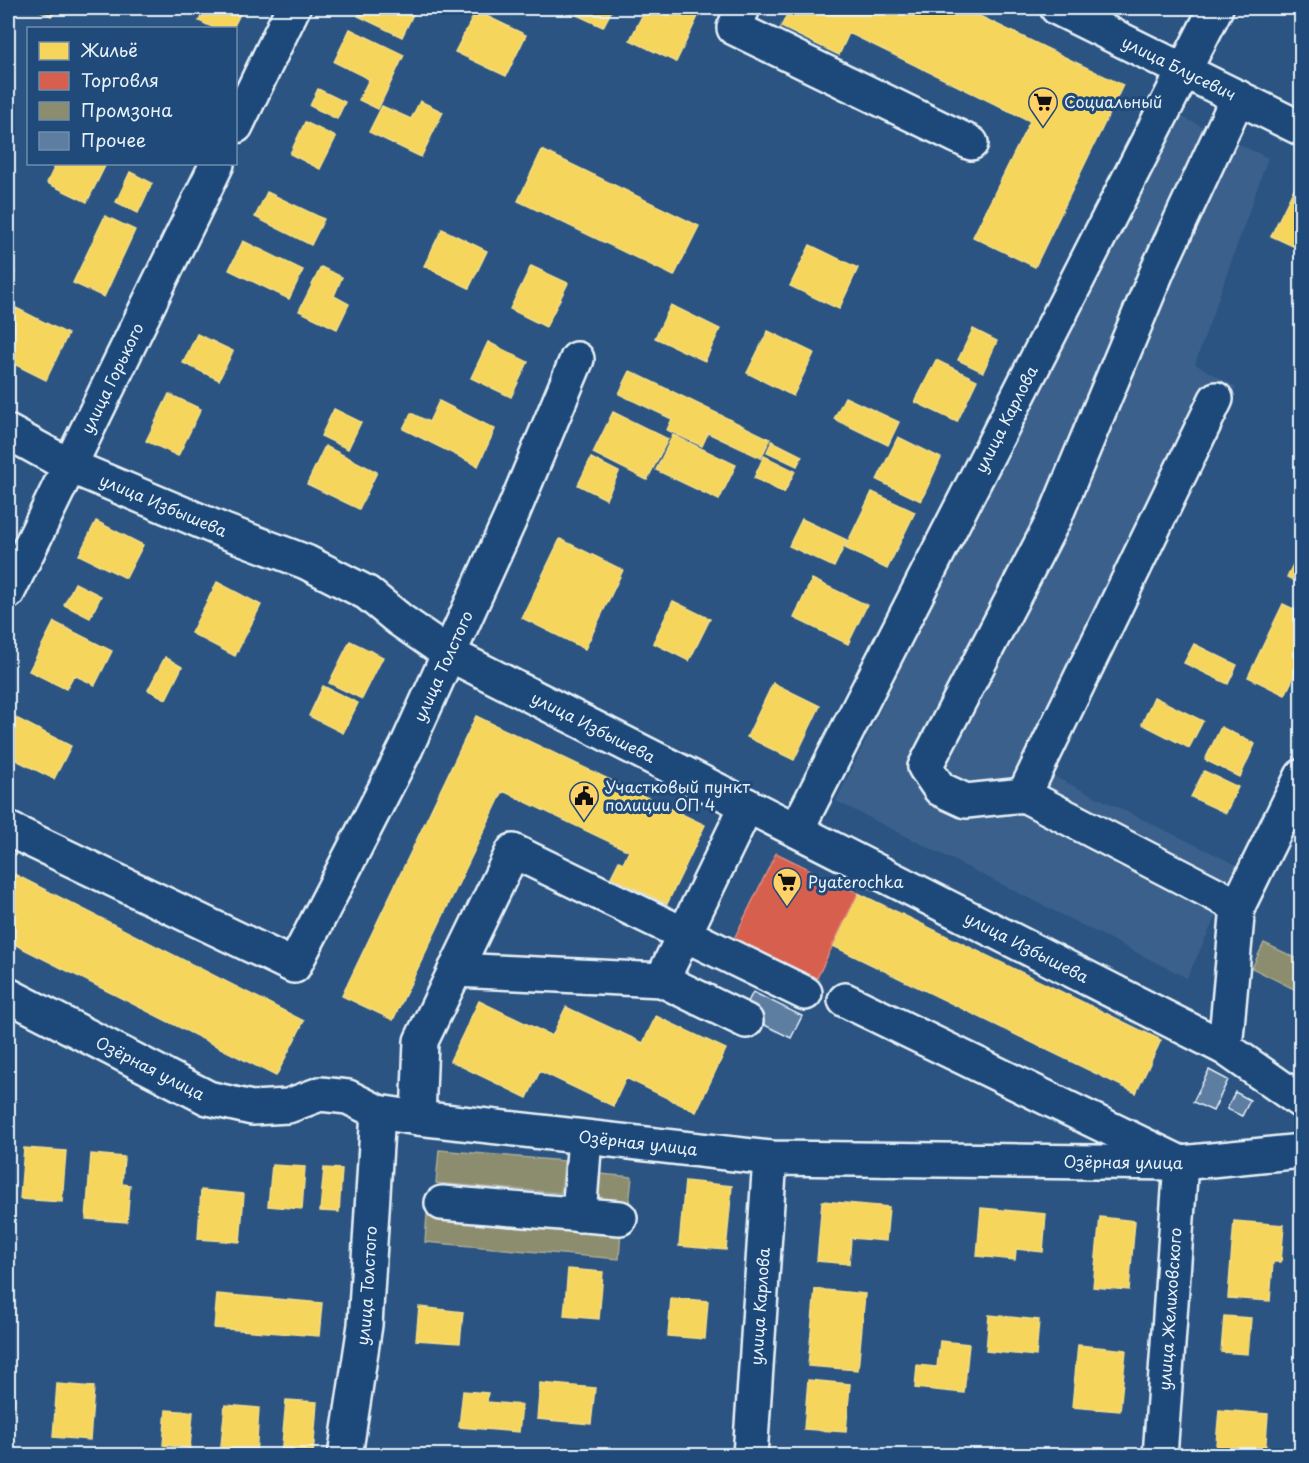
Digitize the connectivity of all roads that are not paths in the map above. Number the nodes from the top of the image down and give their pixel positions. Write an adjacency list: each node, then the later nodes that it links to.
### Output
1 (293, 8): 7 (street)
2 (743, 8): 9 (street)
3 (1057, 8): 5 (street, улица Блусевич)
4 (1215, 8): 5 (street, улица Карлова)
5 (1184, 71): 6 (street, улица Блусевич); 21 (street, улица Карлова)
6 (1238, 97): 8 (street, улица Блусевич); 18 (street)
7 (237, 124)
8 (1302, 129)
9 (971, 143)
10 (217, 165): 14 (street, улица Горького)
11 (577, 358): 16 (street, улица Толстого)
12 (1216, 399): 18 (street)
13 (8, 432): 14 (street, улица Избышева)
14 (70, 466): 15 (street, улица Горького); 16 (street, улица Избышева)
15 (8, 592)
16 (449, 654): 19 (street, улица Избышева); 20 (street, улица Толстого)
17 (1302, 776): 22 (street)
18 (1024, 795): 22 (street)
19 (747, 805): 21 (street, улица Избышева); 23 (street)
20 (8, 829)
21 (797, 829): 30 (street, улица Избышева)
22 (1238, 906): 30 (street)
23 (685, 934): 24 (street); 25 (street); 26 (street)
24 (455, 970): 25 (street); 33 (street)
25 (663, 980): 29 (street)
26 (805, 993)
27 (8, 995): 32 (street, Озёрная улица)
28 (845, 1000): 37 (street)
29 (746, 1021)
30 (1225, 1048): 31 (street, улица Избышева)
31 (1302, 1102)
32 (378, 1112): 33 (street, Озёрная улица); 41 (street, улица Толстого)
33 (417, 1118): 34 (street, Озёрная улица)
34 (585, 1138): 36 (street, Озёрная улица); 39 (street)
35 (1302, 1151): 37 (street, Озёрная улица)
36 (770, 1158): 37 (street, Озёрная улица); 42 (street, улица Карлова)
37 (1181, 1163): 43 (street, улица Желиховского)
38 (442, 1203): 39 (street)
39 (579, 1215): 40 (street)
40 (620, 1218)
41 (345, 1455)
42 (750, 1455)
43 (1160, 1455)

